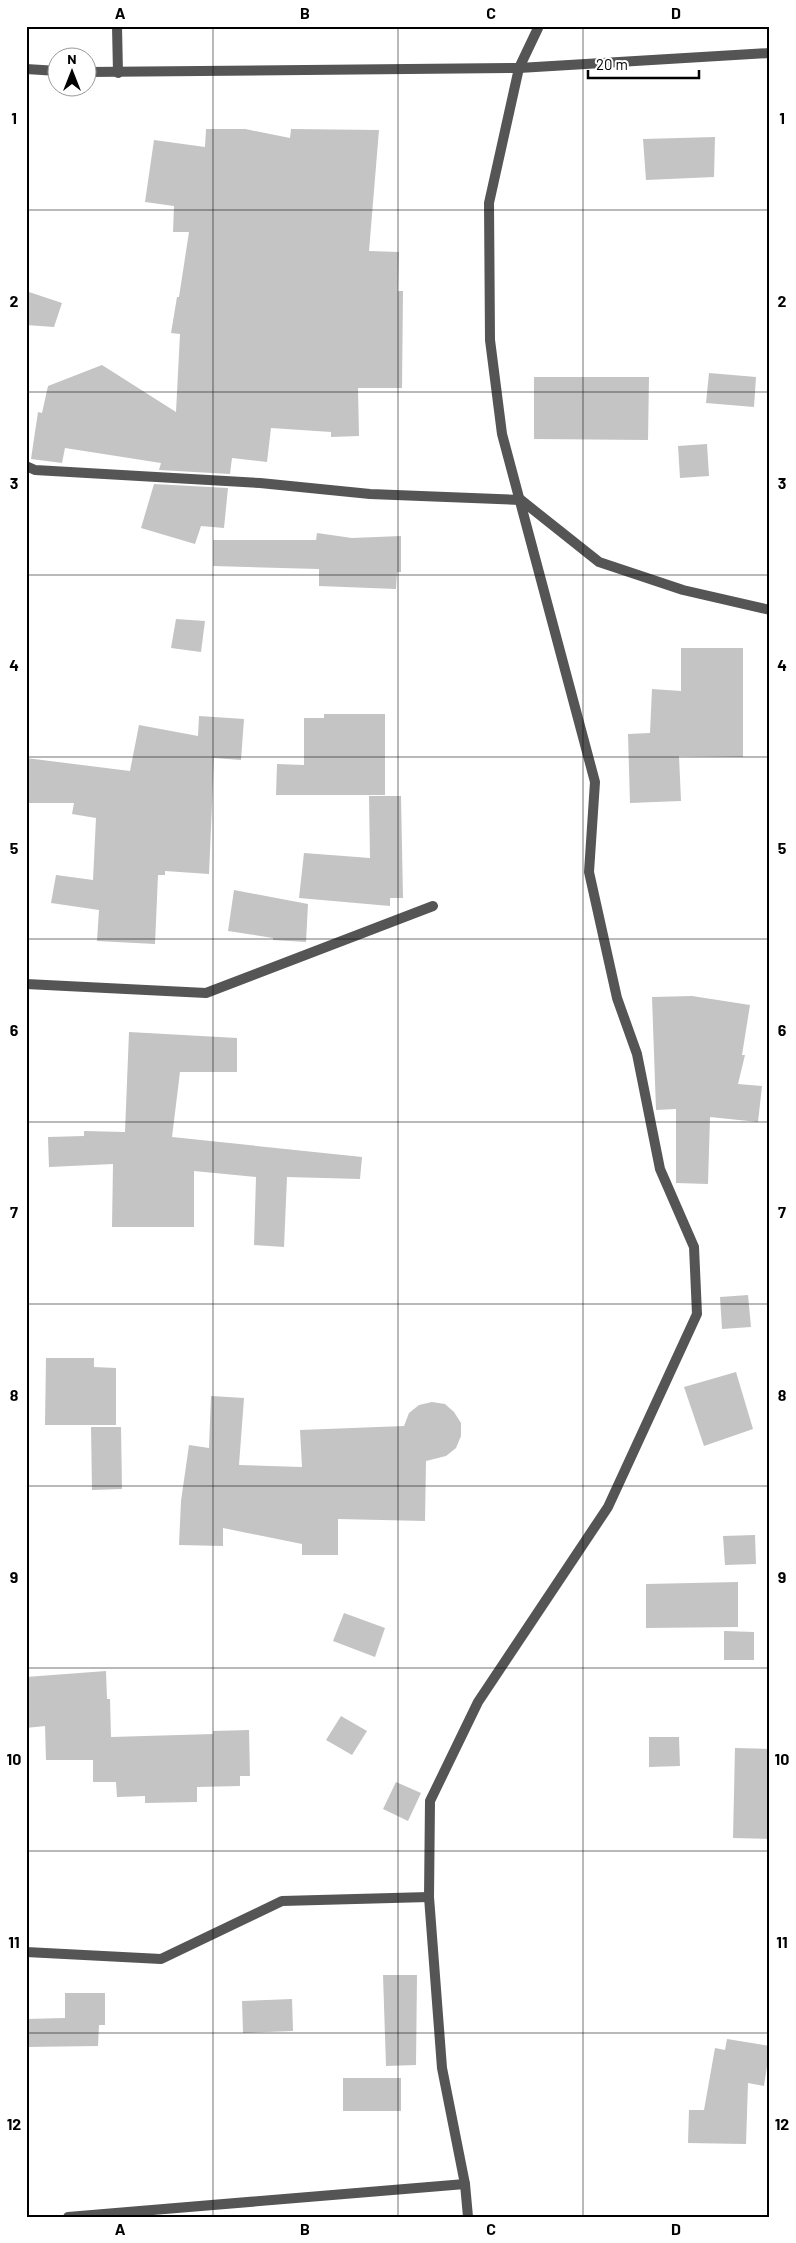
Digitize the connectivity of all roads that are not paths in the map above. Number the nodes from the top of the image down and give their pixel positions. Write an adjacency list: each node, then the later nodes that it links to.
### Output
1 (117, 26): 8 (street)
2 (539, 26): 4 (street)
3 (770, 53): 4 (street)
4 (519, 68): 8 (street); 10 (street)
5 (26, 70): 6 (street)
6 (48, 70)
7 (98, 72): 8 (street)
8 (118, 73)
9 (26, 466): 10 (street)
10 (521, 500): 11 (street); 14 (street)
11 (770, 610)
12 (434, 906): 13 (street)
13 (26, 984)
14 (428, 1897): 15 (street); 16 (street)
15 (26, 1952)
16 (465, 2184): 17 (street); 18 (street)
17 (68, 2217)
18 (468, 2217)

